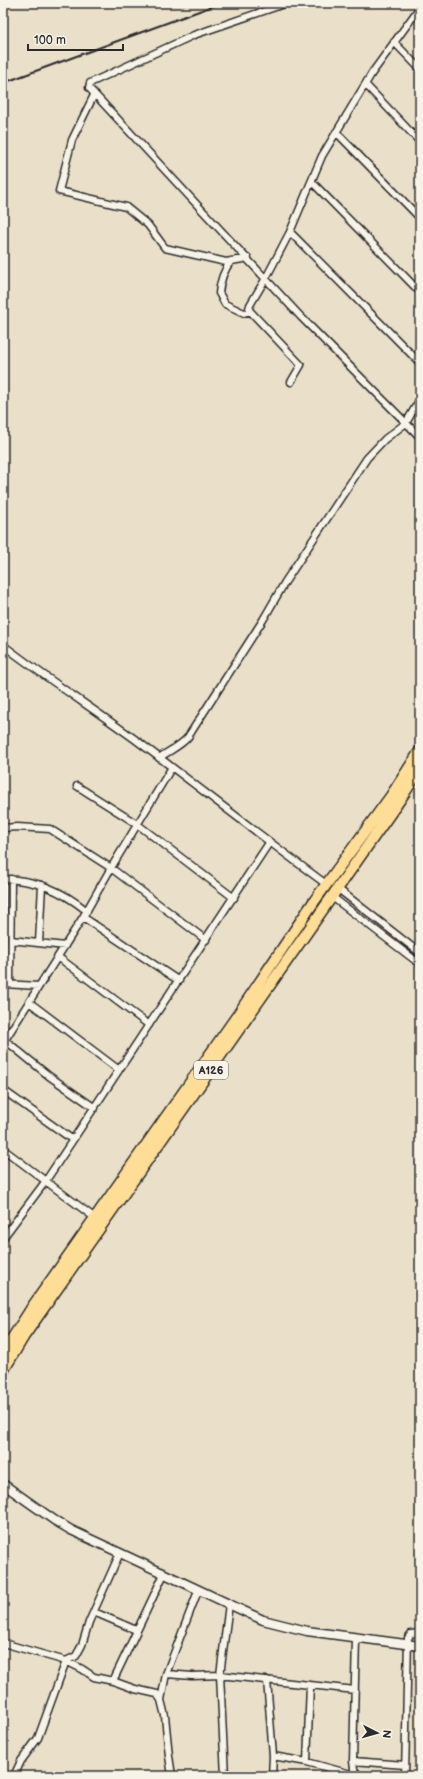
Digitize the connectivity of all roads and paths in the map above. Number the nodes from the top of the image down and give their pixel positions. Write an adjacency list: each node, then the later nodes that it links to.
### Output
1 (287, 3): 6 (street)
2 (420, 7): 3 (street)
3 (394, 42): 4 (street); 5 (street)
4 (420, 69)
5 (366, 85): 7 (street); 8 (street)
6 (94, 95): 12 (street); 13 (street)
7 (336, 132): 9 (street); 10 (street)
8 (420, 142)
9 (312, 182): 11 (street); 15 (street)
10 (420, 218)
11 (290, 232): 14 (street); 17 (street)
12 (248, 258): 13 (street); 14 (street)
13 (231, 261): 16 (street)
14 (266, 278): 16 (street); 20 (street)
15 (420, 292)
16 (250, 311): 18 (street)
17 (420, 363)
18 (291, 382)
19 (420, 399): 20 (street)
20 (406, 423): 21 (street); 24 (street)
21 (420, 437)
22 (3, 645): 24 (street)
23 (420, 751): 34 (highway, A126)
24 (159, 758): 25 (street)
25 (172, 767): 28 (street); 30 (street)
26 (420, 769): 36 (highway, A126)
27 (77, 786): 28 (street)
28 (137, 824): 31 (street); 38 (street)
29 (3, 828): 31 (street)
30 (269, 843): 34 (street); 38 (street)
31 (111, 868): 39 (street); 42 (street)
32 (3, 879): 33 (street)
33 (11, 879): 35 (street); 41 (street)
34 (326, 884): 61 (highway, A126)
35 (42, 885): 39 (street); 43 (street)
36 (337, 888): 37 (highway, A126); 45 (street)
37 (331, 896): 47 (street); 66 (highway, A126)
38 (234, 898): 42 (street)
39 (87, 911): 40 (street)
40 (83, 917): 44 (street); 48 (street)
41 (12, 940): 43 (street); 50 (street)
42 (206, 940): 48 (street)
43 (39, 943): 44 (street)
44 (65, 946): 46 (street)
45 (420, 952)
46 (58, 957): 51 (street); 53 (street)
47 (420, 964)
48 (180, 981): 53 (street)
49 (3, 984): 50 (street)
50 (10, 984): 51 (street)
51 (39, 986): 52 (street)
52 (29, 1002): 54 (street); 55 (street)
53 (149, 1025): 55 (street)
54 (4, 1041): 57 (street)
55 (119, 1070): 57 (street)
56 (3, 1090): 58 (street)
57 (95, 1108): 58 (street)
58 (73, 1140): 60 (street)
59 (3, 1149): 60 (street)
60 (45, 1182): 61 (street); 63 (street)
61 (95, 1218): 65 (highway, A126)
62 (3, 1224): 63 (street)
63 (9, 1229): 64 (street)
64 (3, 1238)
65 (3, 1353)
66 (3, 1372)
67 (3, 1484): 68 (street)
68 (120, 1553): 69 (street); 72 (street)
69 (164, 1574): 70 (street); 73 (street)
70 (198, 1591): 71 (street); 80 (street)
71 (229, 1604): 75 (street); 81 (street)
72 (94, 1612): 73 (street); 79 (street)
73 (136, 1630): 83 (street)
74 (420, 1633): 77 (street)
75 (356, 1638): 77 (street); 85 (street)
76 (3, 1643): 79 (street)
77 (408, 1646): 78 (street); 90 (street)
78 (420, 1646)
79 (66, 1662): 83 (street); 91 (street)
80 (166, 1674): 81 (street); 86 (street)
81 (220, 1675): 82 (street); 93 (street)
82 (267, 1680): 84 (street); 87 (street)
83 (113, 1681): 86 (street)
84 (310, 1685): 85 (street); 89 (street)
85 (355, 1690): 88 (street)
86 (161, 1700): 92 (street)
87 (273, 1756): 89 (street); 94 (street)
88 (353, 1761): 90 (street); 95 (street)
89 (307, 1762): 95 (street)
90 (405, 1765): 96 (street)
91 (14, 1776)
92 (172, 1776)
93 (225, 1776)
94 (272, 1776)
95 (358, 1776)
96 (405, 1776)

